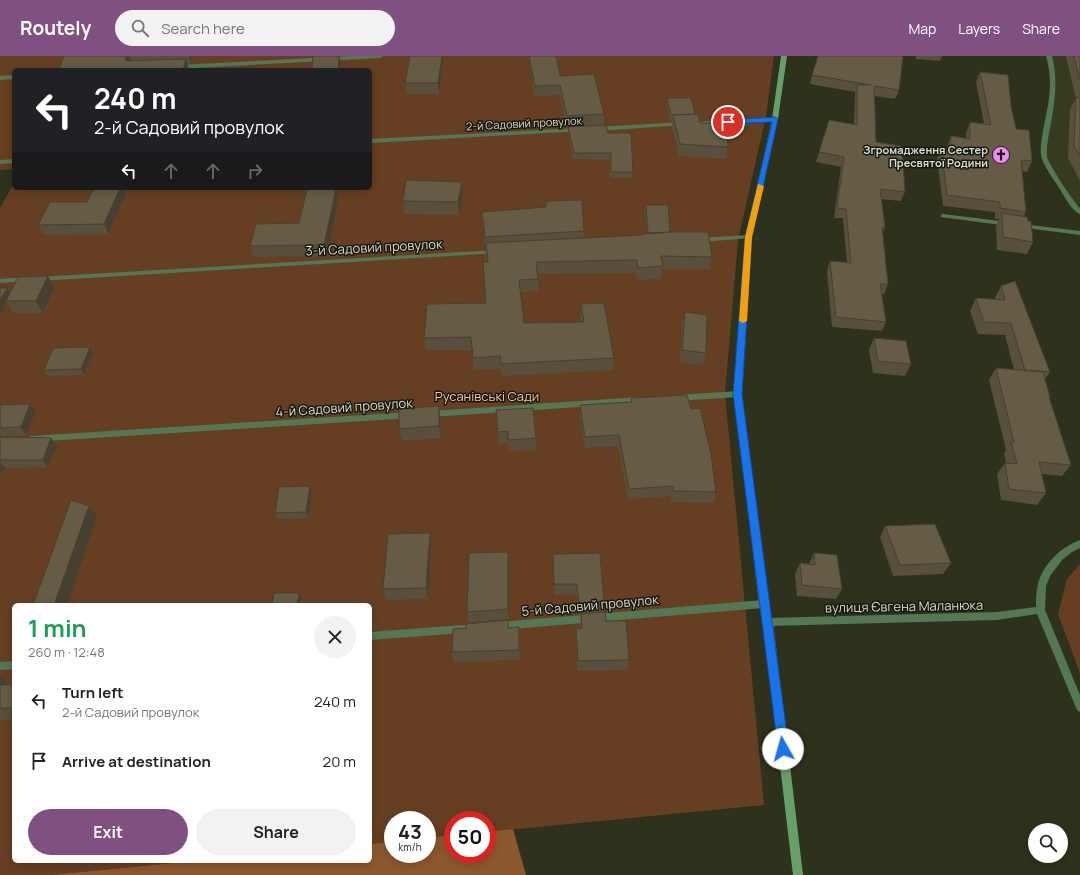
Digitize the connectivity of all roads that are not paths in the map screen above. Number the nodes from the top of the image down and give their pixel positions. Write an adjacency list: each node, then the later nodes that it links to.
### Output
1 (380, 56): 4 (street)
2 (784, 56): 7 (main road)
3 (1049, 56): 13 (street)
4 (173, 68)
5 (12, 77): 6 (street)
6 (0, 78)
7 (775, 119): 8 (street, 2-й Садовий провулок); 16 (main road)
8 (592, 129)
9 (585, 130): 10 (street, 2-й Садовий провулок)
10 (372, 141)
11 (12, 161): 12 (street)
12 (0, 162)
13 (1080, 212)
14 (943, 216): 15 (street)
15 (1080, 233)
16 (749, 237): 17 (street); 20 (main road)
17 (693, 240)
18 (502, 251): 19 (street, 3-й Садовий провулок)
19 (0, 281)
20 (738, 394): 21 (street); 25 (main road)
21 (666, 399)
22 (650, 400): 23 (street, 4-й Садовий провулок)
23 (24, 439)
24 (1080, 544): 26 (street)
25 (764, 604): 27 (main road); 28 (street, 5-й Садовий провулок)
26 (1040, 610): 27 (street, вулиця Євгена Маланюка); 31 (street)
27 (768, 622): 32 (main road)
28 (372, 636)
29 (12, 665): 30 (street)
30 (0, 666)
31 (1080, 707)
32 (798, 875)

